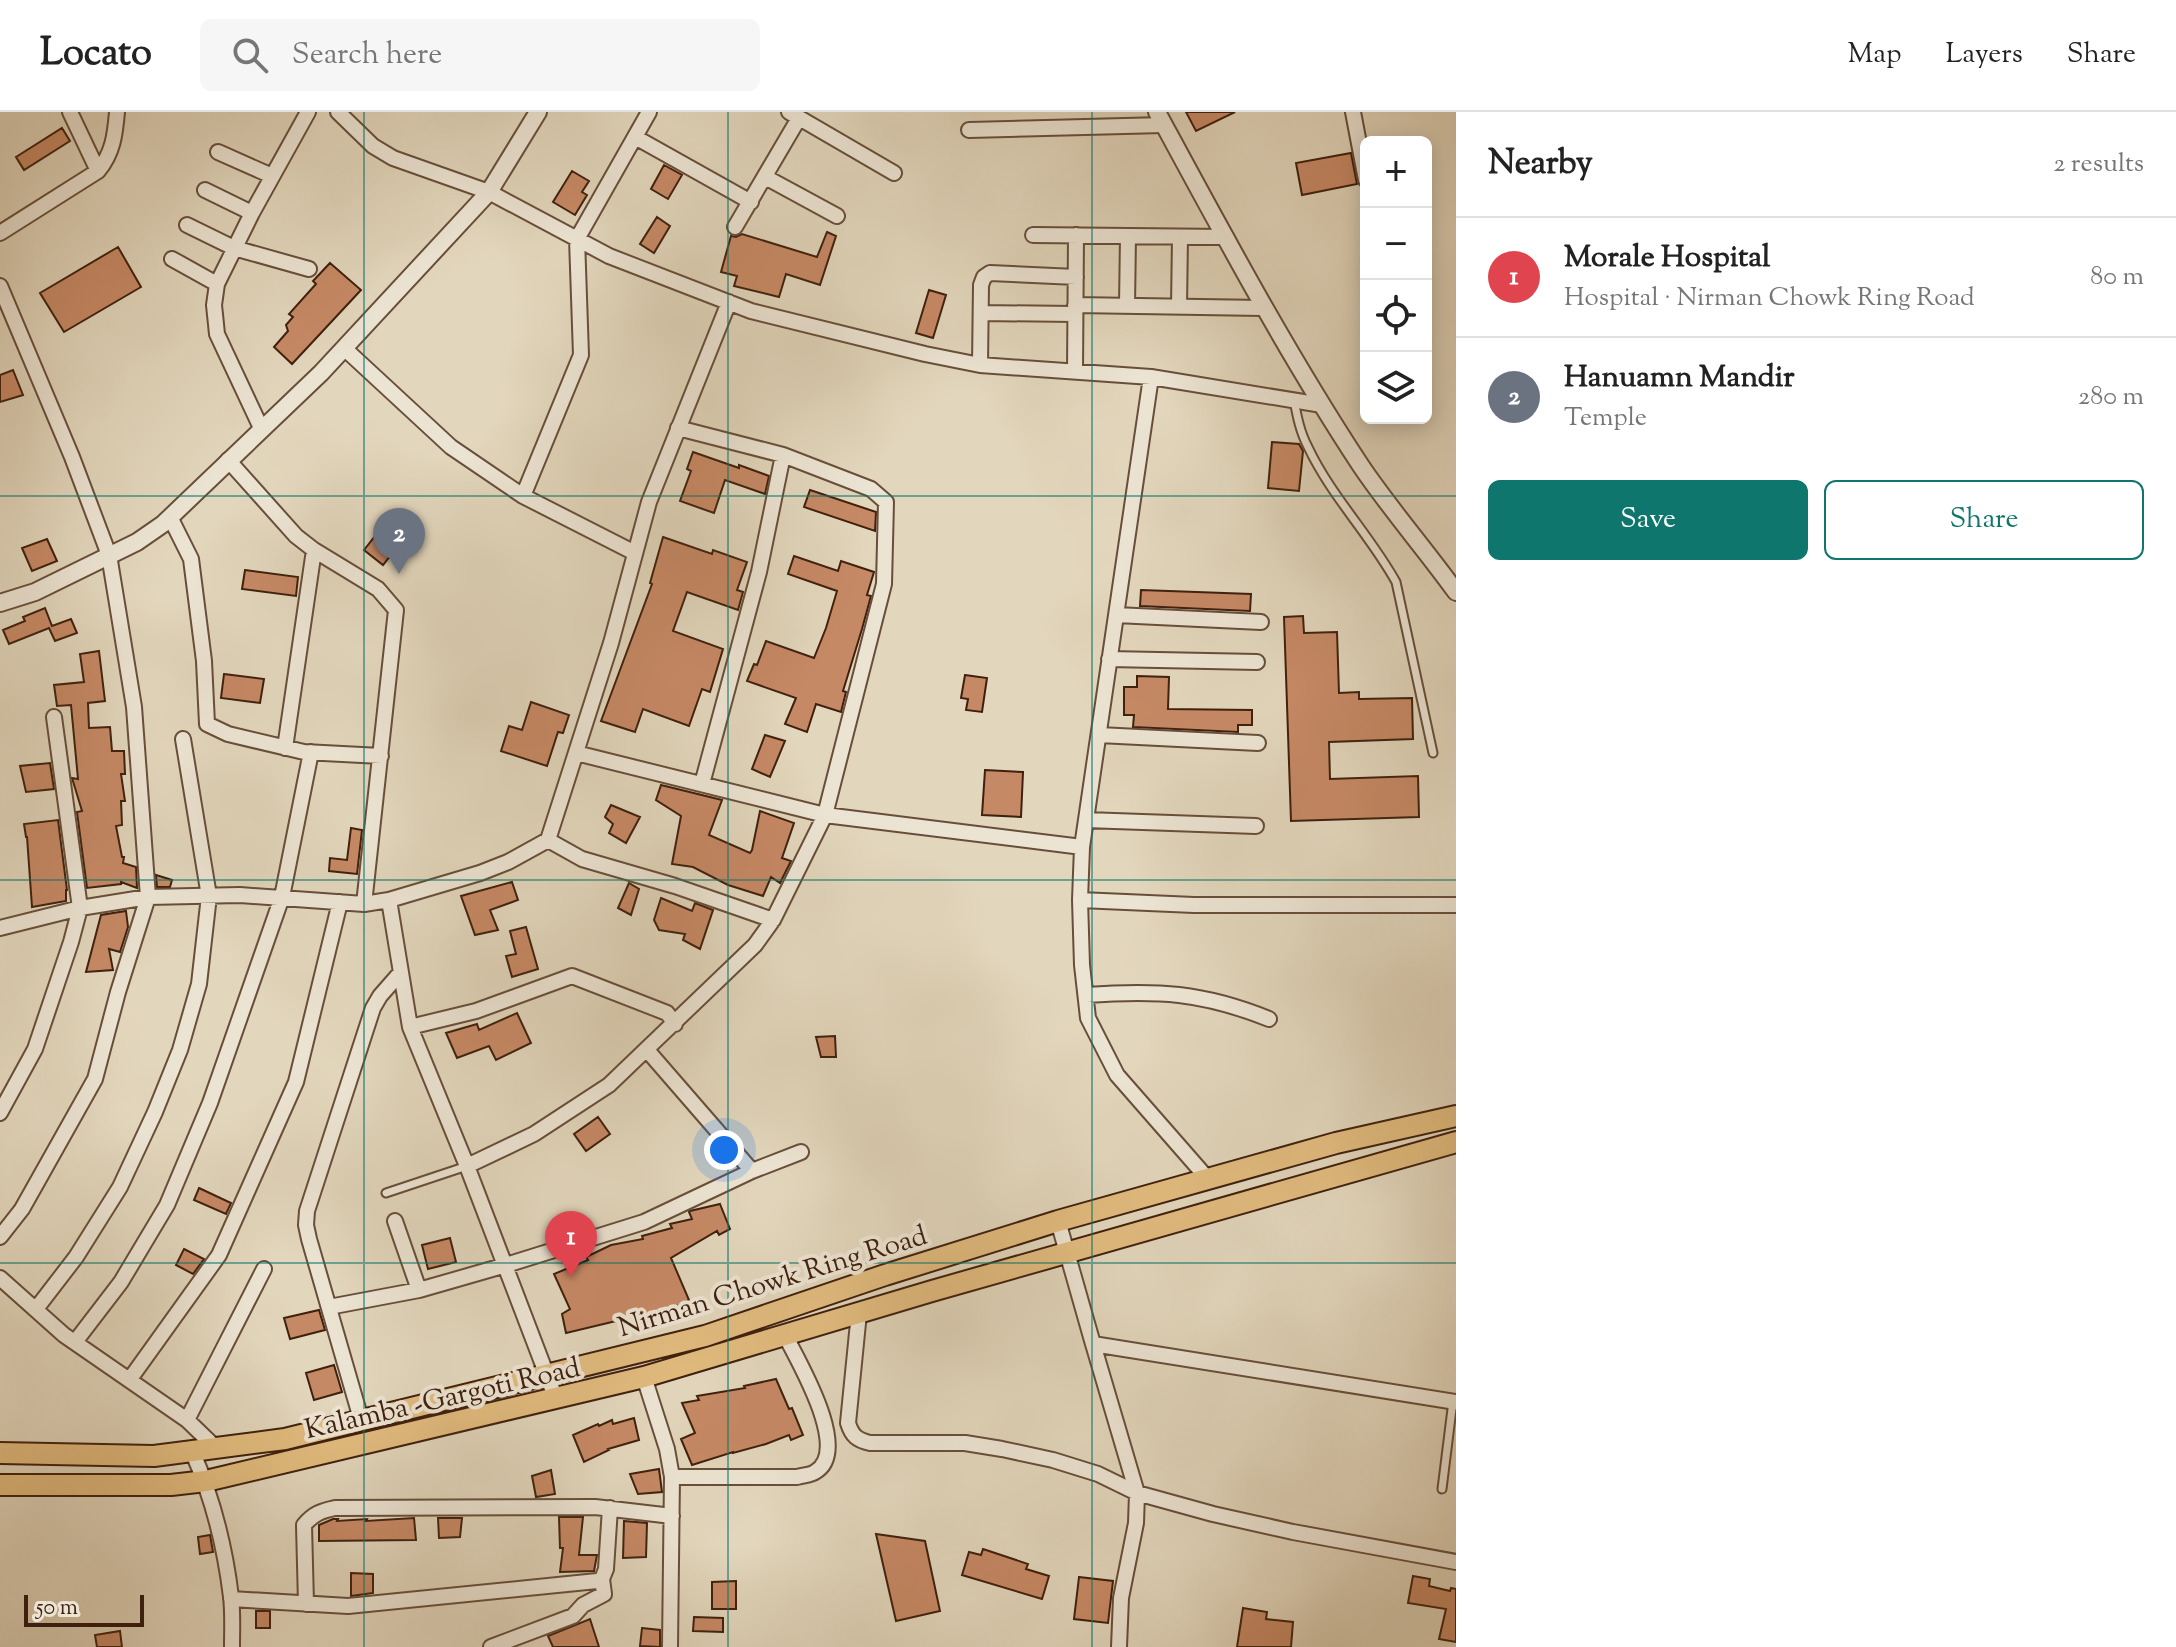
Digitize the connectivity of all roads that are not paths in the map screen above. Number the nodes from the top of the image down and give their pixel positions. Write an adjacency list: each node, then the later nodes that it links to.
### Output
1 (70, 112): 14 (street)
2 (117, 112): 14 (street)
3 (308, 112): 16 (street)
4 (338, 112): 19 (street)
5 (538, 112): 19 (street)
6 (649, 112): 11 (street)
7 (1353, 112): 12 (street)
8 (794, 115): 15 (street); 17 (street)
9 (1161, 118): 10 (street); 30 (street)
10 (969, 130)
11 (635, 137): 20 (street); 31 (street)
12 (1360, 149)
13 (218, 152): 16 (street)
14 (98, 171): 25 (street)
15 (894, 173)
16 (272, 176): 21 (street)
17 (765, 177): 20 (street); 22 (street)
18 (205, 190): 21 (street)
19 (489, 192): 31 (street); 44 (street)
20 (751, 202): 24 (street)
21 (252, 213): 32 (street)
22 (837, 216)
23 (187, 225): 32 (street)
24 (735, 227)
25 (0, 233)
26 (1033, 235): 27 (street)
27 (1076, 235): 28 (street); 35 (street)
28 (1128, 236): 29 (street); 39 (street)
29 (1180, 237): 30 (street); 40 (street)
30 (1226, 237): 41 (street)
31 (577, 239): 38 (street); 54 (street)
32 (234, 248): 34 (street); 36 (street)
33 (172, 259): 36 (street)
34 (309, 269)
35 (1076, 277): 42 (street); 43 (street)
36 (217, 284): 51 (street)
37 (0, 286): 58 (street)
38 (729, 302): 45 (street); 50 (street)
39 (1127, 306): 40 (street); 42 (street)
40 (1179, 307): 41 (street)
41 (1263, 308): 49 (street)
42 (1075, 310): 43 (street); 46 (street)
43 (981, 313): 45 (street)
44 (344, 348): 51 (street); 54 (street)
45 (980, 365): 46 (street)
46 (1075, 371): 47 (street)
47 (1151, 377): 48 (street); 61 (street)
48 (1294, 400): 49 (street); 72 (lane)
49 (1322, 405): 59 (street)
50 (678, 428): 52 (street); 57 (street)
51 (262, 430): 53 (street)
52 (783, 455): 74 (street); 75 (street)
53 (228, 460): 55 (street); 56 (street)
54 (523, 496): 57 (street)
55 (170, 517): 58 (street); 69 (street)
56 (314, 550): 69 (street); 73 (street)
57 (635, 553): 71 (street)
58 (109, 555): 60 (street); 81 (street)
59 (1456, 592)
60 (0, 603)
61 (1116, 615): 62 (street); 63 (street)
62 (1261, 622)
63 (1109, 659): 64 (street); 66 (street)
64 (1257, 662)
65 (54, 717): 88 (street)
66 (1099, 735): 68 (street); 76 (street)
67 (183, 739): 80 (street)
68 (1258, 743)
69 (285, 748): 70 (street)
70 (311, 752): 73 (street); 82 (street)
71 (576, 753): 74 (street); 78 (street)
72 (1433, 753)
73 (381, 756): 86 (street)
74 (702, 784): 75 (street)
75 (825, 815): 79 (street); 89 (street)
76 (1086, 820): 77 (street); 79 (street)
77 (1256, 826)
78 (548, 840): 83 (street); 89 (street)
79 (1082, 847): 84 (street)
80 (209, 896): 81 (street); 82 (street); 114 (street)
81 (148, 897): 88 (street); 107 (street)
82 (282, 897): 85 (street); 117 (street)
83 (389, 900): 86 (street); 91 (street)
84 (1080, 900): 87 (street); 92 (street)
85 (340, 902): 86 (street); 121 (street)
86 (364, 904)
87 (1456, 905)
88 (80, 908): 90 (street); 97 (street)
89 (773, 920): 94 (street)
90 (0, 928)
91 (401, 972): 95 (street); 113 (street)
92 (1086, 995): 93 (street); 103 (street)
93 (1269, 1019)
94 (675, 1024): 95 (street); 96 (street)
95 (410, 1027): 101 (street)
96 (647, 1050): 101 (street); 102 (street)
97 (0, 1113)
98 (1456, 1116): 103 (main road, Nirman Chowk Ring Road)
99 (1456, 1142): 108 (main road, Kalamba -Gargoti Road)
100 (801, 1152): 102 (street)
101 (467, 1166): 104 (lane); 109 (street)
102 (752, 1171): 109 (street)
103 (1208, 1179): 106 (main road, Nirman Chowk Ring Road)
104 (386, 1193)
105 (395, 1221): 112 (street)
106 (1058, 1221): 108 (street); 119 (main road, Nirman Chowk Ring Road)
107 (0, 1237)
108 (1069, 1253): 115 (main road, Kalamba -Gargoti Road); 118 (street)
109 (506, 1265): 112 (street); 119 (street)
110 (264, 1269): 125 (street)
111 (0, 1278): 114 (street)
112 (419, 1290): 113 (street)
113 (329, 1307): 124 (street)
114 (36, 1309): 117 (street)
115 (859, 1313): 116 (main road, Kalamba -Gargoti Road); 133 (street)
116 (785, 1335): 120 (main road, Kalamba -Gargoti Road); 129 (street)
117 (75, 1342): 121 (street)
118 (1093, 1344): 123 (street); 133 (street)
119 (547, 1374): 122 (street); 124 (main road, Nirman Chowk Ring Road)
120 (644, 1377): 122 (main road, Kalamba -Gargoti Road); 129 (street)
121 (130, 1379): 125 (street)
122 (556, 1399): 130 (main road, Kalamba -Gargoti Road)
123 (1454, 1401): 132 (lane)
124 (361, 1419): 126 (main road, Nirman Chowk Ring Road)
125 (187, 1420): 126 (street)
126 (216, 1448): 127 (main road, Nirman Chowk Ring Road)
127 (192, 1451): 128 (main road, Nirman Chowk Ring Road); 130 (street)
128 (0, 1453)
129 (672, 1477): 135 (street)
130 (206, 1481): 131 (main road, Kalamba -Gargoti Road); 138 (street)
131 (0, 1485)
132 (1442, 1489)
133 (1137, 1493): 136 (street); 143 (street)
134 (610, 1508): 135 (street); 137 (street); 139 (street)
135 (672, 1516): 142 (street)
136 (1456, 1562)
137 (602, 1579): 139 (street); 141 (street)
138 (231, 1599): 139 (street); 140 (street)
139 (306, 1604)
140 (232, 1647)
141 (491, 1647)
142 (670, 1647)
143 (1119, 1647)

